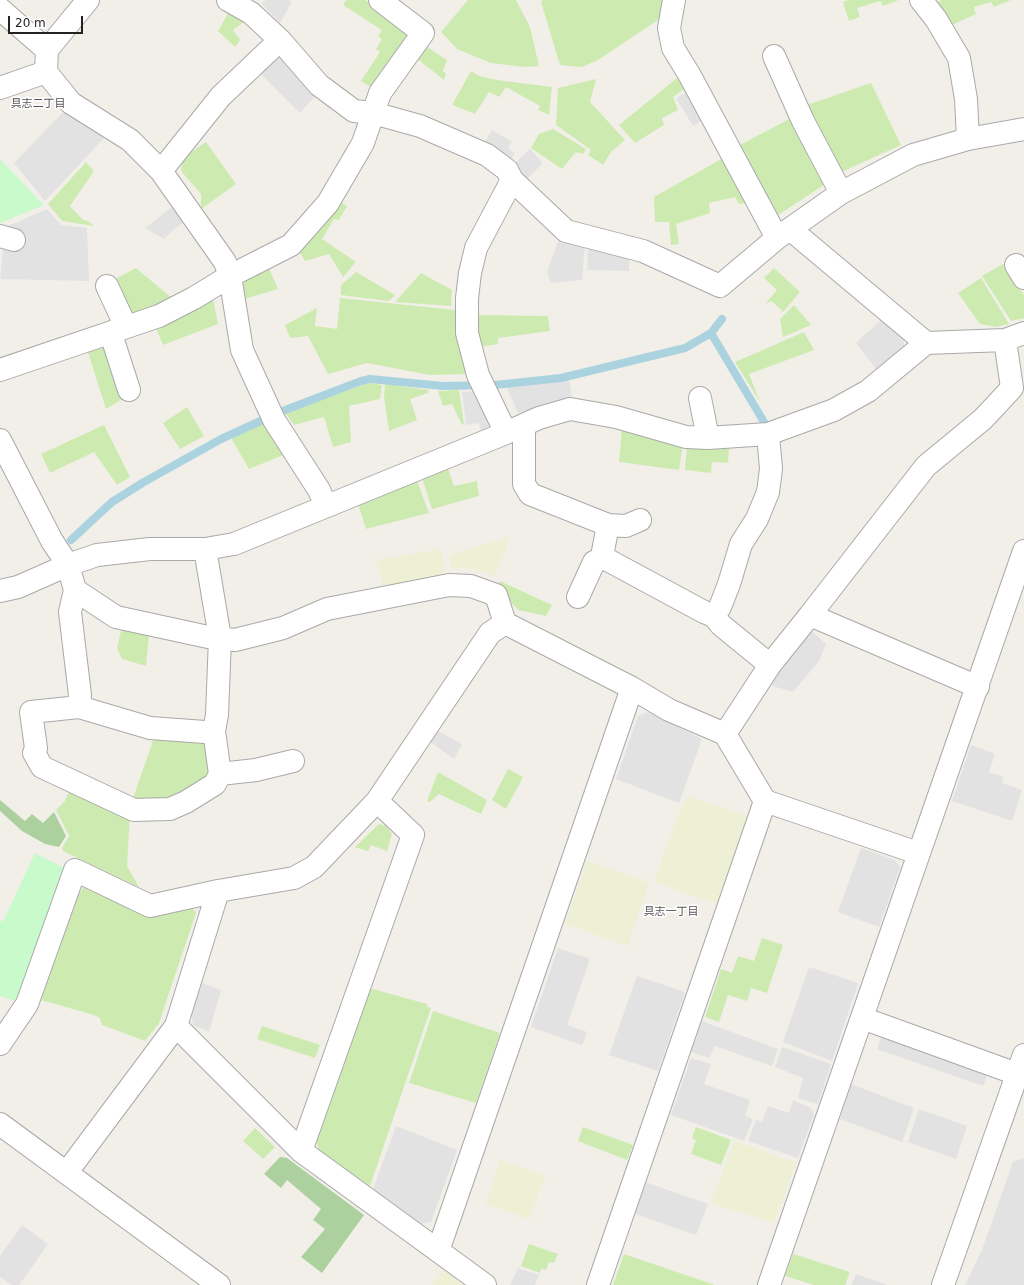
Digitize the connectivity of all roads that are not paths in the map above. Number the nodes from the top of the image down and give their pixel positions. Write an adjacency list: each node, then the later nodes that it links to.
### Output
1 (88, 0): 8 (street)
2 (228, 0): 7 (street)
3 (380, 0): 12 (street)
4 (674, 0): 18 (street)
5 (921, 0): 14 (street)
6 (0, 9): 8 (street)
7 (280, 40): 12 (street); 15 (street)
8 (47, 50): 10 (street)
9 (774, 56): 17 (street)
10 (46, 72): 11 (street); 15 (street)
11 (0, 88)
12 (373, 113): 16 (street); 19 (street)
13 (1024, 129): 14 (street)
14 (968, 139): 17 (street)
15 (161, 171): 19 (street)
16 (512, 180): 18 (street); 27 (street)
17 (841, 193): 18 (street)
18 (783, 234): 23 (street)
19 (230, 276): 21 (street); 31 (street)
20 (107, 286): 21 (street)
21 (118, 331): 24 (street); 25 (street)
22 (1014, 336): 23 (street); 41 (street)
23 (926, 343): 28 (street)
24 (0, 370)
25 (129, 390)
26 (700, 398): 29 (street)
27 (515, 429): 29 (street); 31 (street); 33 (street)
28 (768, 434): 29 (street); 42 (street)
29 (708, 438)
30 (0, 440): 37 (street)
31 (326, 506): 34 (street)
32 (640, 520): 33 (street)
33 (608, 525): 36 (street)
34 (206, 549): 37 (street); 44 (street)
35 (1024, 551): 46 (street)
36 (604, 558): 40 (street); 42 (street)
37 (68, 565): 38 (street); 39 (street)
38 (75, 590): 44 (street); 48 (street)
39 (0, 591)
40 (578, 597)
41 (810, 615): 45 (street); 46 (street)
42 (714, 616): 45 (street)
43 (505, 623): 44 (street); 47 (street); 53 (street)
44 (220, 638): 49 (street)
45 (770, 665): 50 (street)
46 (978, 687): 55 (street)
47 (632, 688): 50 (street); 64 (street)
48 (79, 707): 49 (street); 52 (street)
49 (214, 731): 52 (street)
50 (725, 734): 54 (street)
51 (293, 760): 52 (street)
52 (220, 774)
53 (378, 801): 56 (street); 62 (street)
54 (765, 801): 55 (street); 67 (street)
55 (918, 854): 57 (street)
56 (218, 891): 58 (street); 59 (street)
57 (862, 1018): 60 (street); 68 (street)
58 (176, 1026): 62 (street); 63 (street)
59 (0, 1044)
60 (1021, 1064): 69 (street)
61 (0, 1124): 63 (street)
62 (301, 1151): 64 (street)
63 (67, 1172): 65 (street)
64 (438, 1252): 66 (street)
65 (219, 1285)
66 (485, 1285)
67 (598, 1285)
68 (769, 1285)
69 (943, 1285)

